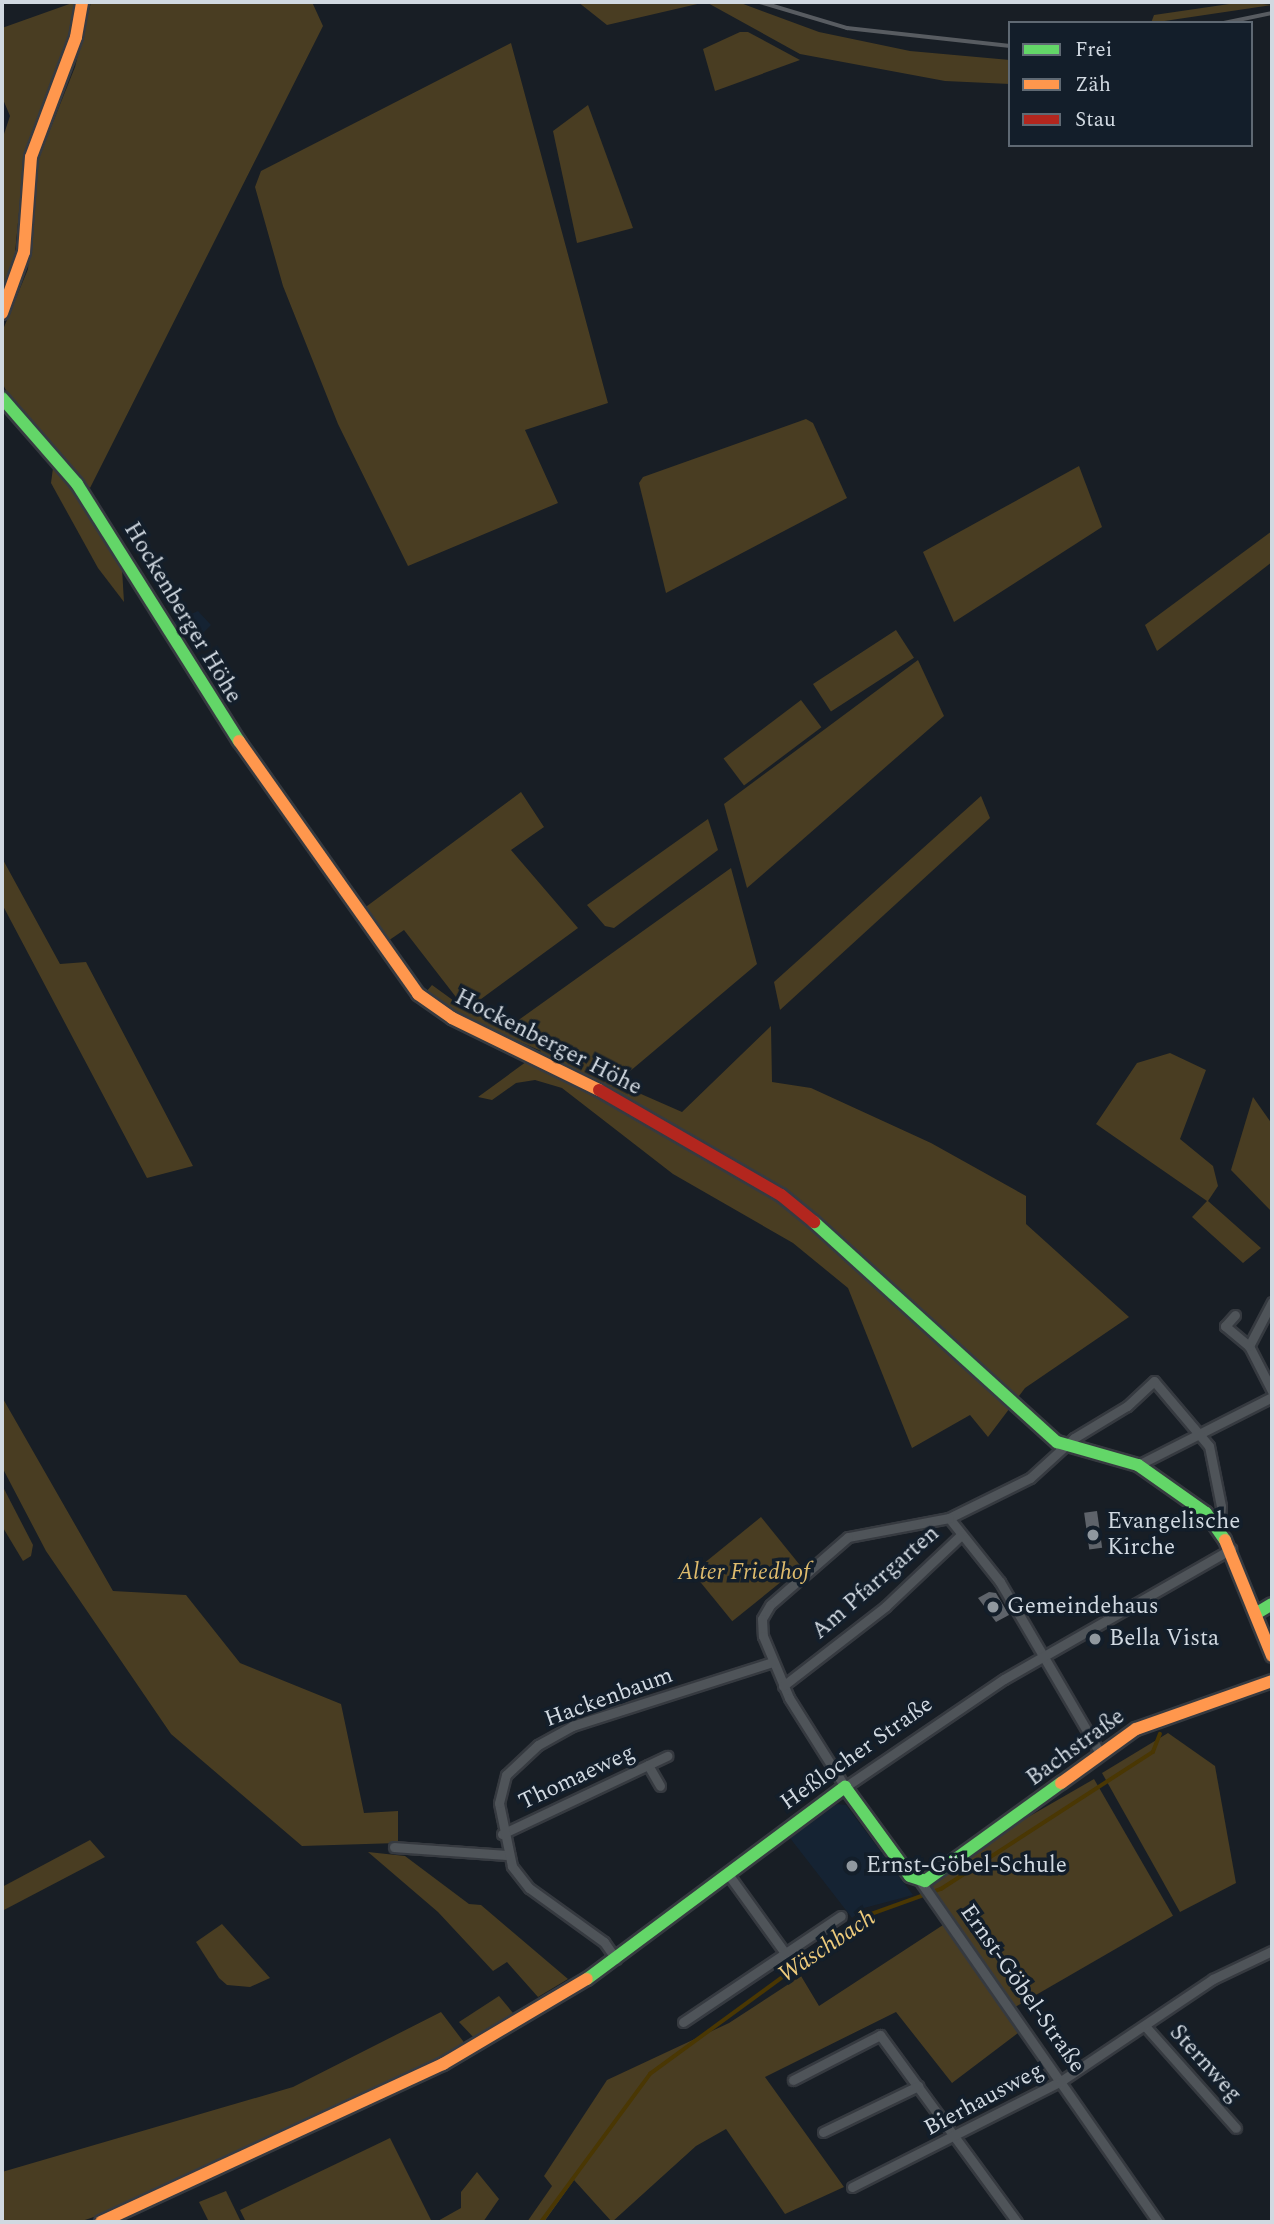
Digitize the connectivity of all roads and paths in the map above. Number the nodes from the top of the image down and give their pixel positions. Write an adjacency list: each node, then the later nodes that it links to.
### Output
1 (82, 2): 2 (street)
2 (2, 313)
3 (2, 398): 10 (street, Hockenberger Höhe)
4 (1272, 1302): 6 (street)
5 (1235, 1315): 6 (street)
6 (1249, 1346): 7 (street)
7 (1272, 1391)
8 (1272, 1397): 9 (street)
9 (1202, 1433): 10 (street); 11 (street); 13 (street)
10 (1065, 1447): 11 (street); 12 (street)
11 (1138, 1465): 13 (street)
12 (949, 1518): 14 (street); 20 (street)
13 (1219, 1529): 15 (street)
14 (961, 1535): 18 (street); 22 (street, Am Pfarrgarten)
15 (1231, 1549): 17 (street); 18 (street, Heßlocher Straße)
16 (1272, 1604): 17 (street)
17 (1257, 1613): 19 (street)
18 (1043, 1655): 23 (street); 27 (street, Heßlocher Straße)
19 (1272, 1656)
20 (772, 1662): 22 (street); 28 (street, Hackenbaum)
21 (1272, 1681): 23 (street, Bachstraße)
22 (783, 1686): 27 (street)
23 (1100, 1753): 32 (street, Bachstraße)
24 (667, 1756): 25 (street, Thomaeweg)
25 (648, 1765): 26 (street); 28 (street, Thomaeweg)
26 (660, 1786)
27 (845, 1787): 31 (street, Heßlocher Straße); 32 (street, Ernst-Göbel-Straße)
28 (502, 1834): 30 (street, Hackenbaum)
29 (394, 1847): 30 (street)
30 (506, 1855): 36 (street, Hackenbaum)
31 (728, 1874): 35 (street); 36 (street, Heßlocher Straße)
32 (921, 1883): 40 (street, Ernst-Göbel-Straße)
33 (841, 1916): 35 (street)
34 (1272, 1951): 38 (street, Bierhausweg)
35 (785, 1953): 37 (street)
36 (616, 1959): 46 (street, Heßlocher Straße)
37 (683, 2022)
38 (1146, 2026): 40 (street, Bierhausweg); 42 (street, Sternweg)
39 (793, 2080): 41 (street)
40 (1061, 2081): 44 (street, Bierhausweg); 48 (street, Ernst-Göbel-Straße)
41 (918, 2085): 43 (street); 44 (street)
42 (1236, 2128)
43 (823, 2132)
44 (957, 2137): 45 (street, Bierhausweg); 47 (street)
45 (852, 2187)
46 (102, 2222)
47 (1017, 2222)
48 (1158, 2222)

